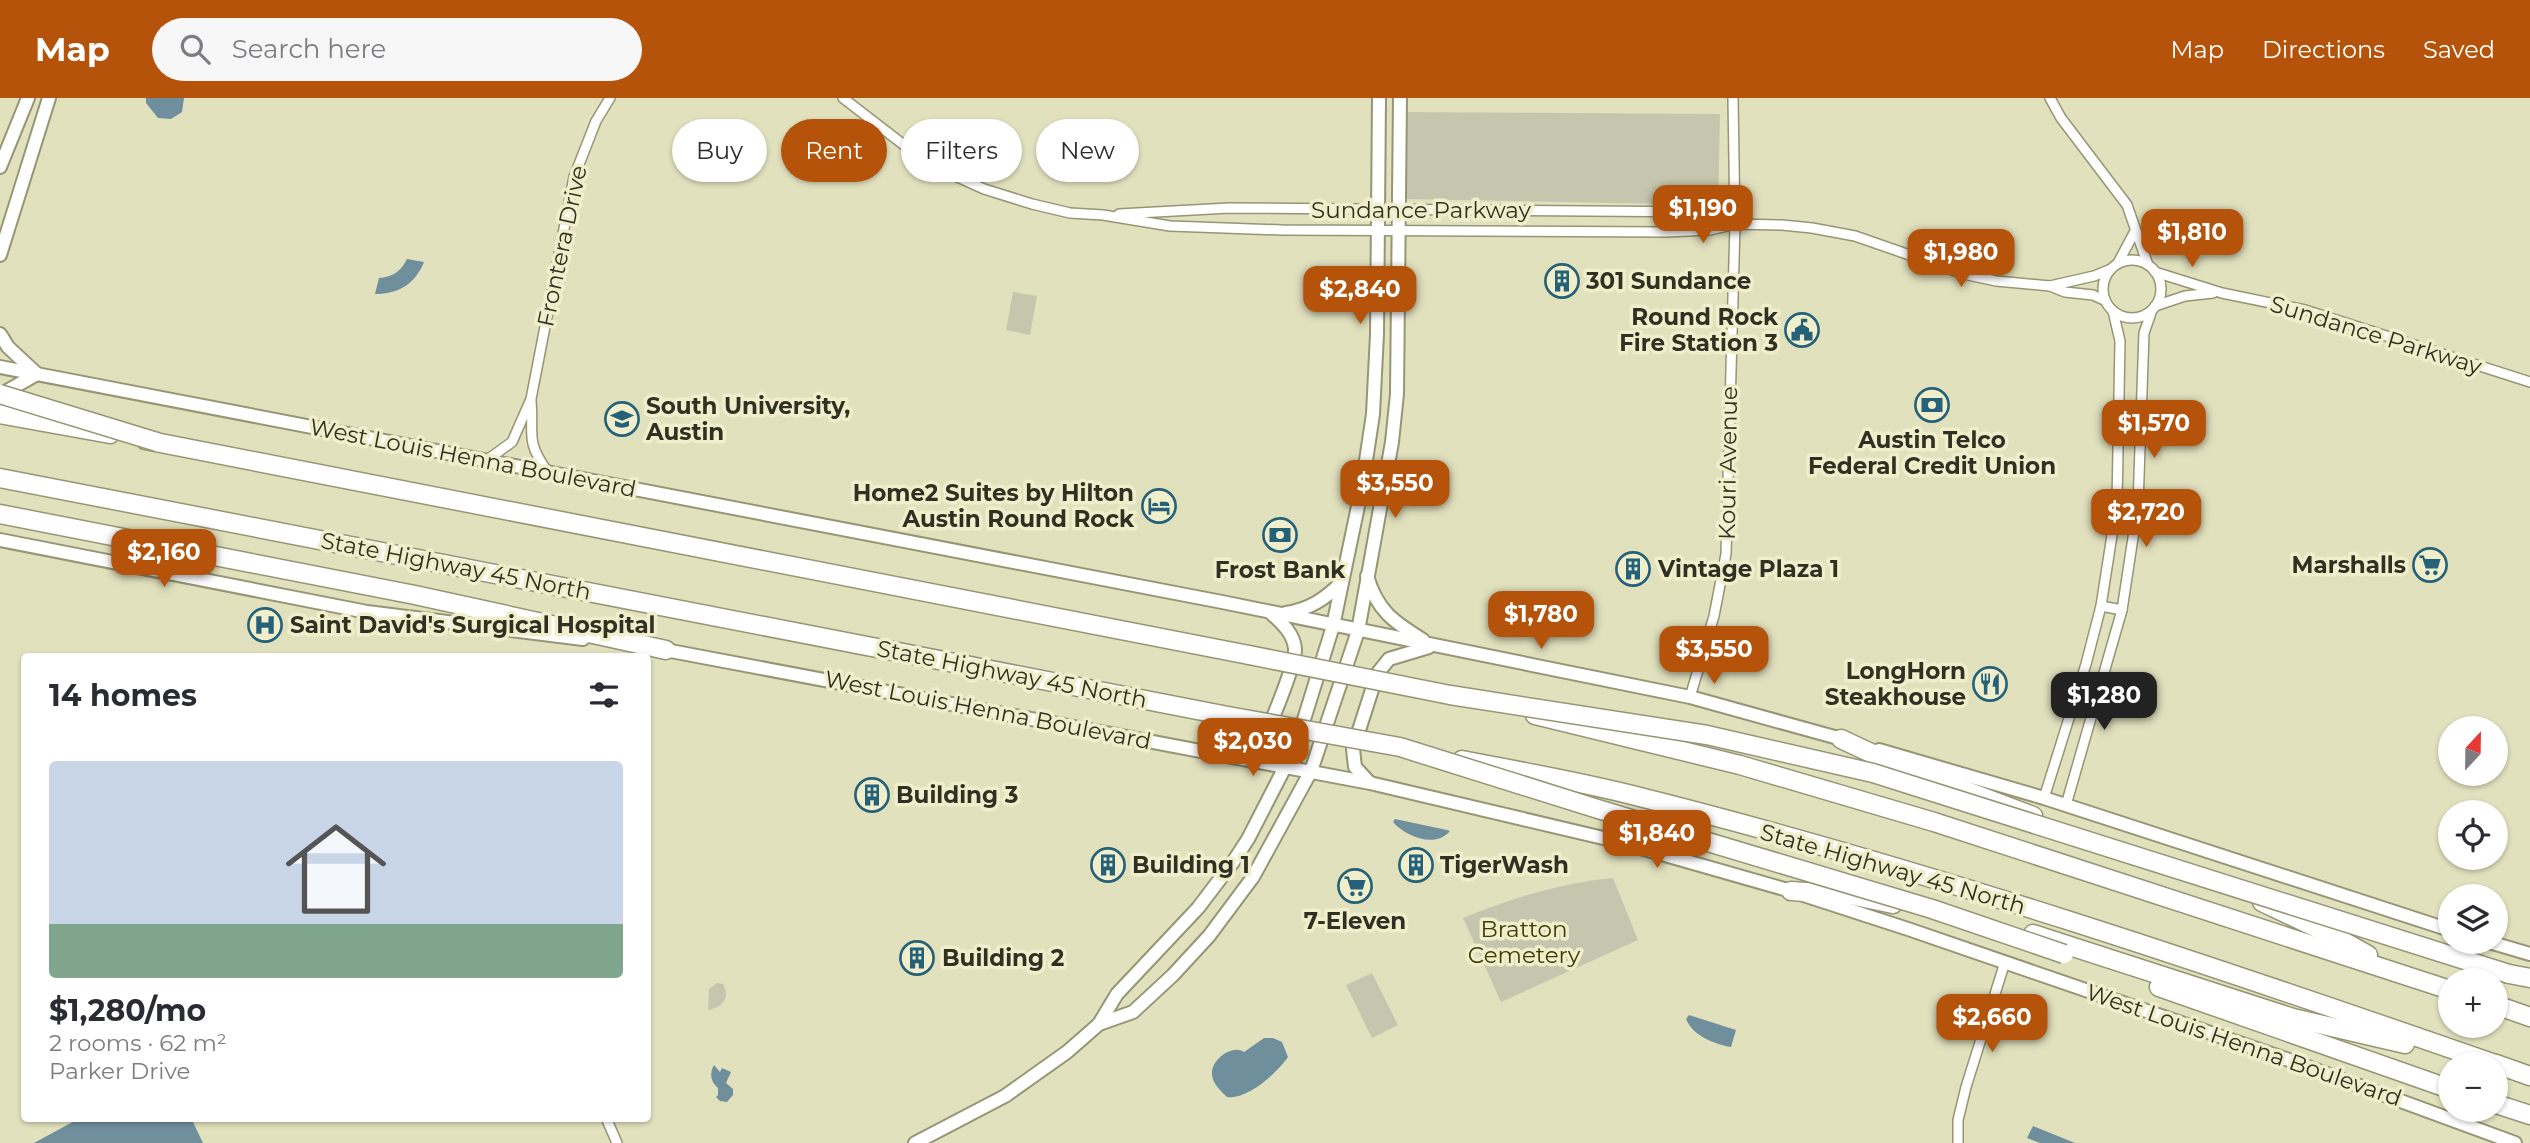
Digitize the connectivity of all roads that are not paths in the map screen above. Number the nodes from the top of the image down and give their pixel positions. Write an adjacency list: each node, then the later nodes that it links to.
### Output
1 (28, 98): 9 (main road)
2 (49, 98): 17 (main road)
3 (610, 98): 30 (street, Frontera Drive)
4 (843, 98): 12 (street, Sundance Parkway)
5 (1379, 98): 10 (main road)
6 (1400, 98): 11 (main road)
7 (1733, 98): 13 (street, Kouri Avenue)
8 (2050, 98): 16 (street)
9 (0, 167)
10 (1378, 209): 11 (street, Sundance Parkway); 12 (street, Sundance Parkway); 14 (main road)
11 (1398, 210): 13 (street, Sundance Parkway); 15 (main road)
12 (1103, 215): 14 (street, Sundance Parkway)
13 (1735, 224): 15 (street, Sundance Parkway); 20 (street, Sundance Parkway); 50 (street, Kouri Avenue)
14 (1378, 230): 15 (street, Sundance Parkway); 41 (main road)
15 (1398, 230): 40 (main road)
16 (2135, 231): 18 (street); 19 (street)
17 (0, 255)
18 (2114, 266): 19 (street); 20 (street, Sundance Parkway); 22 (street)
19 (2151, 268): 21 (street, Sundance Parkway); 23 (street)
20 (2050, 286): 22 (street, Sundance Parkway)
21 (2221, 293): 23 (street, Sundance Parkway); 28 (street, Sundance Parkway)
22 (2104, 300): 24 (street)
23 (2154, 308): 24 (street); 33 (street)
24 (2113, 312): 32 (street)
25 (0, 334): 27 (main road)
26 (0, 367): 27 (main road, West Louis Henna Boulevard)
27 (38, 374): 29 (main road); 35 (main road, West Louis Henna Boulevard)
28 (2530, 382)
29 (0, 394): 34 (highway, bridge)
30 (531, 399): 35 (street); 36 (street)
31 (0, 414): 34 (highway, bridge)
32 (2120, 435): 33 (street); 42 (street)
33 (2140, 435): 43 (street)
34 (157, 442): 49 (highway, bridge)
35 (487, 460): 36 (main road, West Louis Henna Boulevard)
36 (547, 471): 44 (main road, West Louis Henna Boulevard)
37 (0, 478): 52 (highway, State Highway 45 North, bridge)
38 (0, 513): 48 (highway)
39 (2, 540): 48 (main road, West Louis Henna Boulevard)
40 (1367, 576): 46 (main road); 47 (main road)
41 (1342, 582): 44 (main road); 45 (main road)
42 (2101, 606): 43 (street); 57 (street)
43 (2122, 610): 58 (street)
44 (1272, 613): 45 (main road, West Louis Henna Boulevard); 53 (main road)
45 (1333, 626): 46 (main road, West Louis Henna Boulevard); 54 (main road)
46 (1358, 631): 47 (main road, West Louis Henna Boulevard); 55 (main road)
47 (1433, 646): 50 (main road, West Louis Henna Boulevard); 56 (main road)
48 (666, 650): 53 (main road, West Louis Henna Boulevard)
49 (1450, 695): 66 (highway, bridge); 67 (highway, bridge)
50 (1690, 697): 51 (main road, West Louis Henna Boulevard)
51 (1841, 739): 57 (main road, West Louis Henna Boulevard); 66 (highway)
52 (1400, 747): 73 (highway, State Highway 45 North, bridge); 76 (highway, bridge)
53 (1228, 755): 54 (main road, West Louis Henna Boulevard)
54 (1285, 766): 55 (main road, West Louis Henna Boulevard); 60 (main road)
55 (1311, 771): 56 (main road, West Louis Henna Boulevard); 61 (main road)
56 (1370, 783): 59 (main road, West Louis Henna Boulevard)
57 (2044, 798): 58 (main road, West Louis Henna Boulevard)
58 (2066, 805): 62 (main road, West Louis Henna Boulevard)
59 (1791, 891): 65 (main road, West Louis Henna Boulevard); 72 (highway)
60 (1198, 908): 61 (main road); 71 (main road)
61 (1219, 923): 71 (main road)
62 (2438, 926)
63 (2508, 948): 64 (main road)
64 (2530, 954)
65 (2005, 962): 82 (street); 83 (main road, West Louis Henna Boulevard)
66 (2399, 972): 68 (highway)
67 (2530, 978)
68 (2438, 986)
69 (2508, 1009): 70 (highway)
70 (2530, 1017)
71 (1099, 1024): 81 (main road)
72 (2458, 1052)
73 (2461, 1052)
74 (2508, 1068): 75 (highway, State Highway 45 North)
75 (2530, 1076)
76 (2438, 1084)
77 (2508, 1108): 78 (highway)
78 (2530, 1115)
79 (608, 1122): 80 (street)
80 (617, 1143)
81 (915, 1143)
82 (1958, 1143)
83 (2515, 1143)

